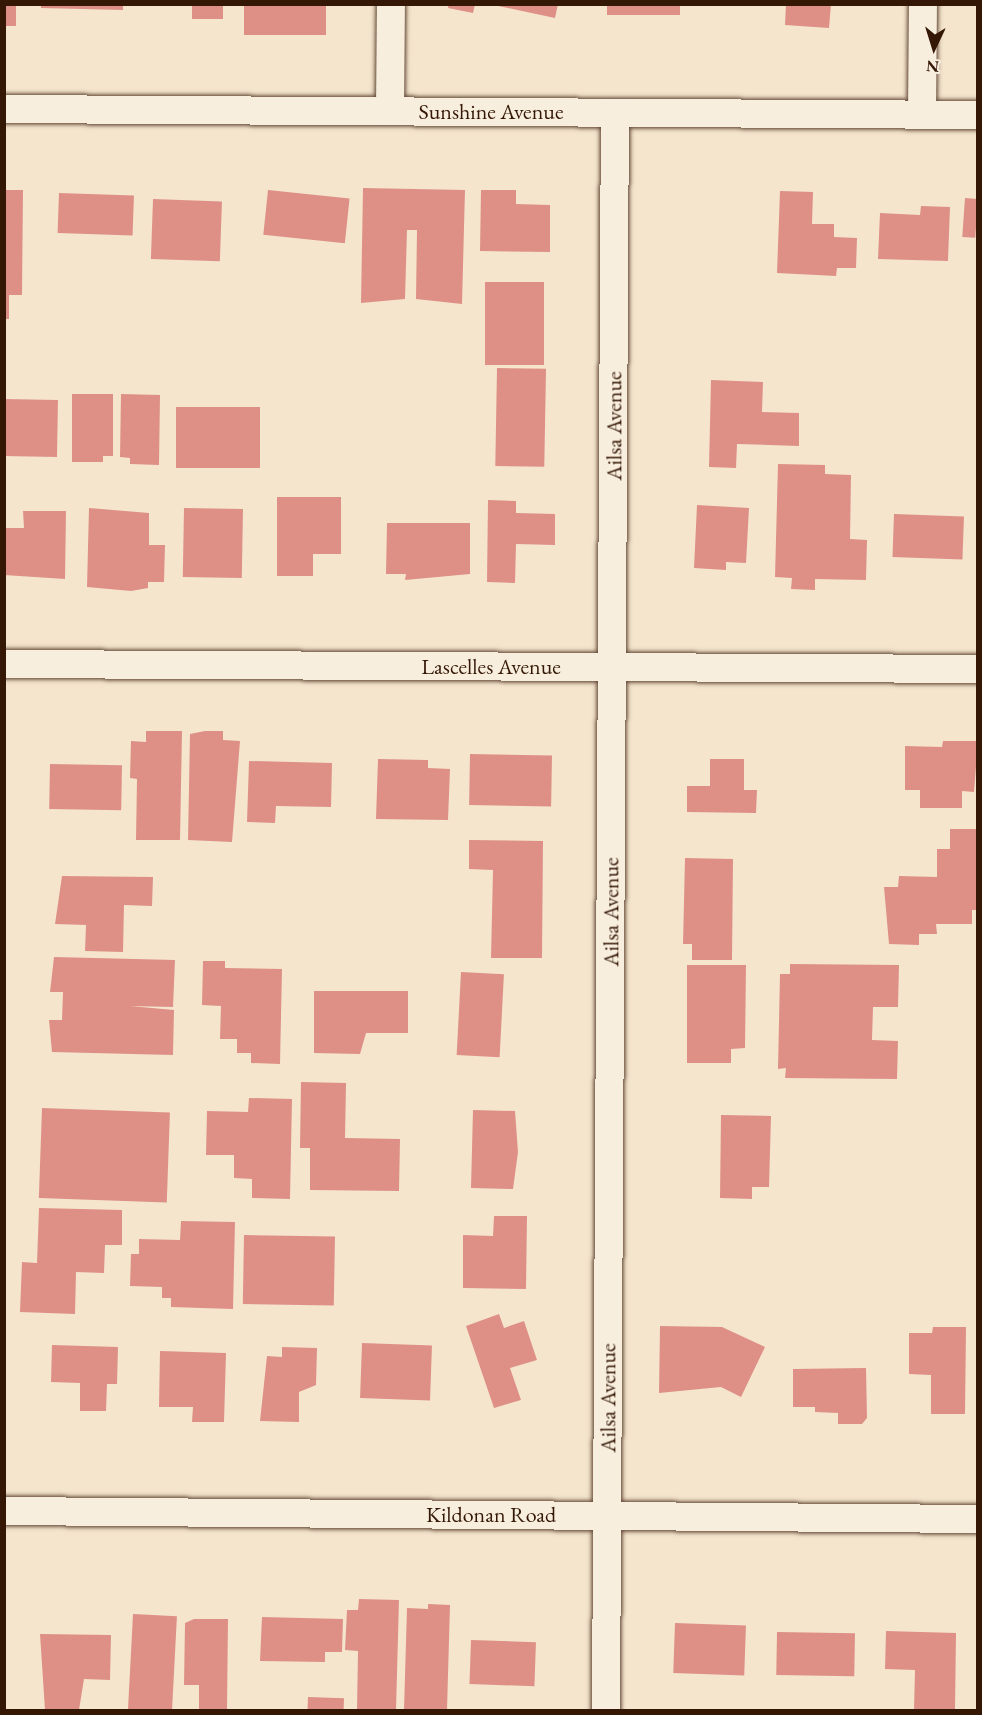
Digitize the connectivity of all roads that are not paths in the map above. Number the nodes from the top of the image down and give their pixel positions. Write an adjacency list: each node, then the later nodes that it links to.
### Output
1 (391, 4): 4 (street)
2 (923, 4): 6 (street)
3 (4, 109): 4 (street, Sunshine Avenue)
4 (390, 111): 5 (street, Sunshine Avenue)
5 (615, 113): 6 (street, Sunshine Avenue); 9 (street, Ailsa Avenue)
6 (922, 114): 7 (street, Sunshine Avenue)
7 (978, 115)
8 (4, 664): 9 (street, Lascelles Avenue)
9 (612, 667): 10 (street, Lascelles Avenue); 12 (street, Ailsa Avenue)
10 (978, 669)
11 (4, 1511): 12 (street, Kildonan Road)
12 (607, 1516): 13 (street, Kildonan Road); 14 (street, Ailsa Avenue)
13 (978, 1519)
14 (606, 1710)

